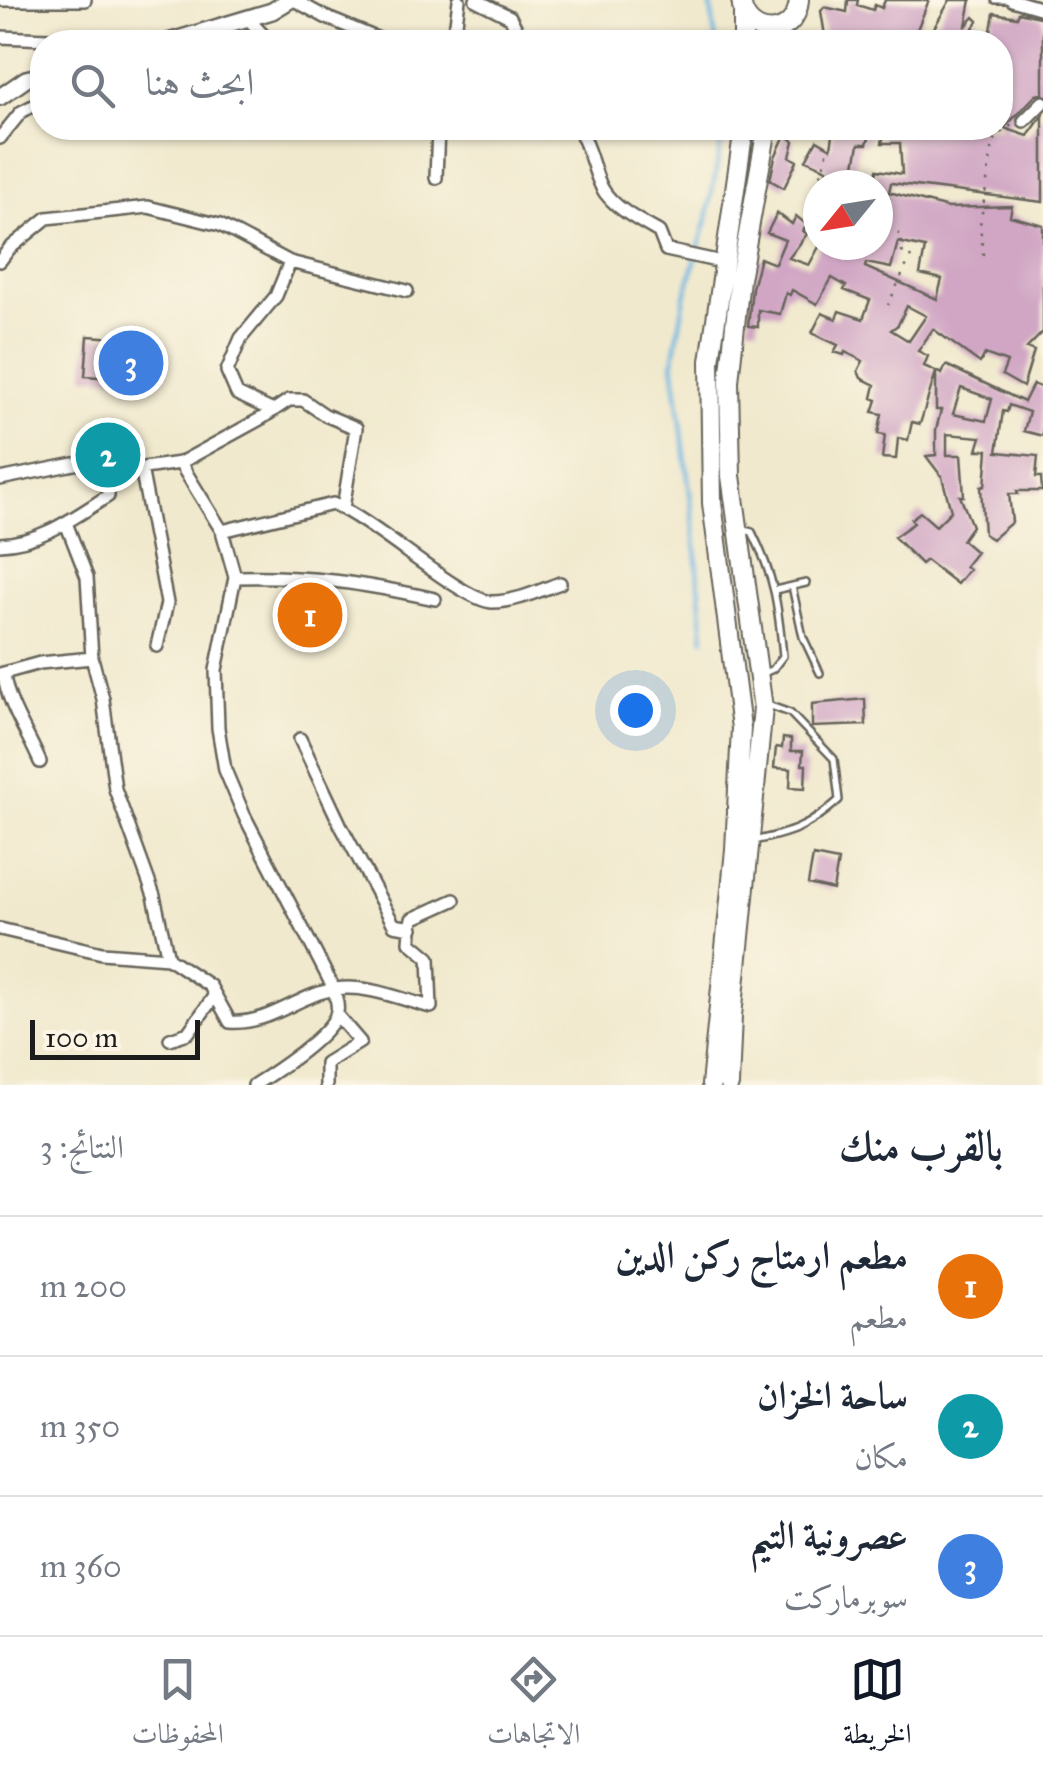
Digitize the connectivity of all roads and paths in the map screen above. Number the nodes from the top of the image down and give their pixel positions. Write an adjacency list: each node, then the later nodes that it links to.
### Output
1 (0, 0): 2 (street)
2 (85, 0)
3 (292, 0): 11 (street); 14 (street)
4 (459, 0): 15 (street)
5 (476, 0): 16 (street)
6 (996, 0): 7 (lane)
7 (1012, 0): 10 (street)
8 (799, 6): 18 (main road)
9 (742, 7): 17 (main road)
10 (1043, 10)
11 (248, 19): 12 (street); 13 (street)
12 (210, 30)
13 (259, 30)
14 (356, 30)
15 (453, 30)
16 (517, 30)
17 (764, 30)
18 (779, 30)
19 (0, 37): 20 (street)
20 (30, 38)
21 (30, 78): 22 (street)
22 (0, 97)
23 (1043, 102): 25 (street)
24 (30, 107): 27 (street)
25 (1024, 121): 26 (path)
26 (1013, 124)
27 (0, 138)
28 (438, 140): 35 (street)
29 (585, 140): 40 (street)
30 (742, 140): 40 (main road)
31 (765, 140): 50 (main road)
32 (996, 140): 37 (path)
33 (829, 146): 34 (path)
34 (822, 170)
35 (436, 178)
36 (893, 232): 42 (path)
37 (983, 255)
38 (0, 261): 39 (street)
39 (290, 262): 41 (street); 43 (street)
40 (726, 263): 78 (main road)
41 (407, 291)
42 (888, 305)
43 (271, 410): 44 (street); 48 (street)
44 (180, 464): 45 (street); 51 (street)
45 (142, 468): 47 (street); 59 (street)
46 (0, 479): 47 (street)
47 (108, 481): 49 (street)
48 (344, 508): 51 (street); 54 (street)
49 (66, 522): 52 (street); 60 (street)
50 (737, 528): 57 (lane); 63 (main road)
51 (222, 530): 53 (street)
52 (0, 544)
53 (235, 577): 58 (street); 72 (street)
54 (560, 583)
55 (806, 583): 56 (lane)
56 (792, 586): 57 (lane); 61 (lane)
57 (775, 590): 63 (lane)
58 (435, 599)
59 (157, 646)
60 (92, 658): 62 (street); 71 (street)
61 (820, 673)
62 (2, 675): 66 (street)
63 (760, 676): 64 (main road)
64 (763, 703): 67 (main road); 67 (lane)
65 (300, 738): 69 (street)
66 (40, 762)
67 (750, 842): 79 (main road)
68 (454, 900): 69 (street)
69 (412, 928): 72 (street)
70 (0, 929): 71 (street)
71 (168, 958): 73 (street)
72 (334, 989): 73 (street); 74 (street)
73 (215, 995): 75 (street)
74 (336, 1014): 76 (street); 77 (street)
75 (170, 1039)
76 (254, 1085)
77 (326, 1085)
78 (711, 1085)
79 (728, 1085)

